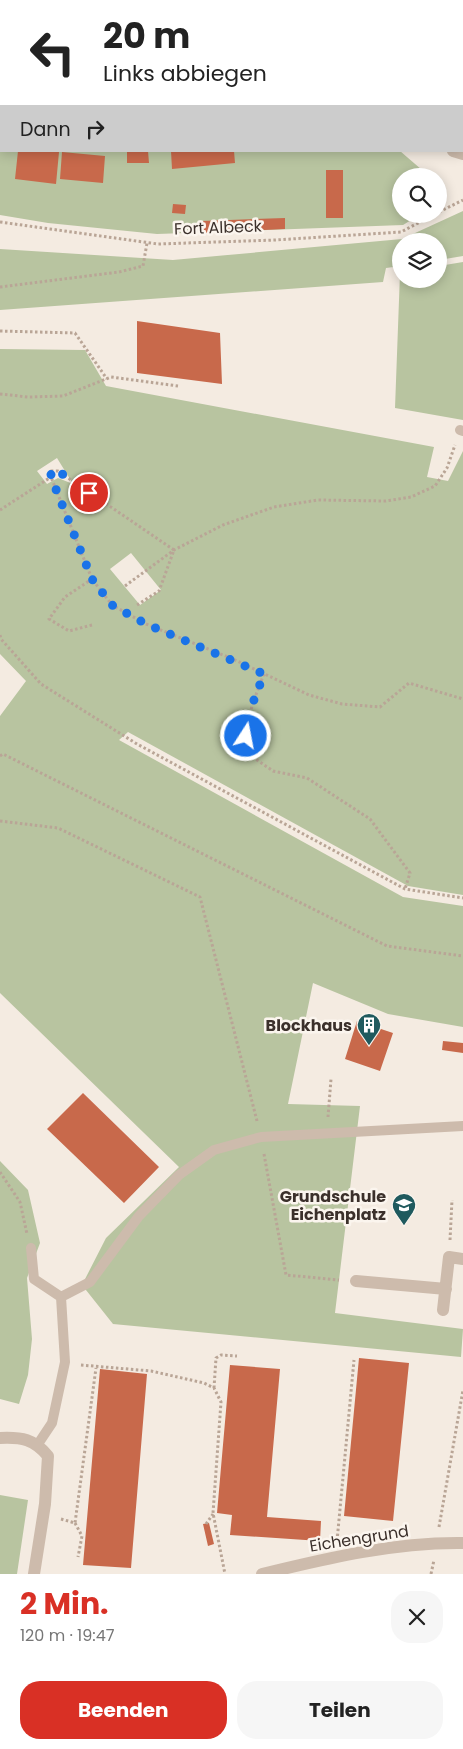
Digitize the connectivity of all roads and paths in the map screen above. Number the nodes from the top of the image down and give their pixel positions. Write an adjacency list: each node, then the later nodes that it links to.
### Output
1 (463, 200): 2 (path)
2 (447, 208)
3 (0, 222): 5 (path, Fort Albeck)
4 (418, 223): 5 (path, Fort Albeck)
5 (147, 243): 6 (path)
6 (0, 287)
7 (0, 331): 8 (path)
8 (107, 379): 9 (path); 10 (path)
9 (178, 386)
10 (0, 394)
11 (462, 430): 14 (path)
12 (51, 477): 13 (path); 14 (path); 15 (path)
13 (0, 510)
14 (174, 550): 16 (path); 17 (path)
15 (92, 579): 18 (path); 20 (path)
16 (125, 586)
17 (136, 606)
18 (92, 625)
19 (0, 635): 24 (path)
20 (264, 674): 21 (path); 24 (path)
21 (463, 699)
22 (0, 756): 26 (path)
23 (0, 821): 30 (path)
24 (405, 889): 25 (path)
25 (463, 898)
26 (463, 956)
27 (331, 1079): 29 (path)
28 (463, 1126): 29 (lane)
29 (327, 1135): 30 (lane)
30 (261, 1137): 36 (path); 38 (lane)
31 (0, 1172): 33 (path)
32 (452, 1200): 34 (path)
33 (31, 1248): 38 (lane)
34 (449, 1257): 35 (street); 37 (street)
35 (463, 1259)
36 (356, 1281): 37 (street)
37 (446, 1289): 39 (street)
38 (61, 1297): 47 (lane)
39 (443, 1310)
40 (237, 1356): 44 (path)
41 (354, 1360): 54 (path)
42 (96, 1368): 50 (path)
43 (101, 1368): 44 (path)
44 (214, 1388): 48 (path)
45 (463, 1390): 52 (path)
46 (0, 1438): 47 (street)
47 (38, 1444): 49 (street)
48 (213, 1513): 51 (path); 57 (path)
49 (43, 1515): 50 (path); 56 (street)
50 (75, 1523): 55 (path)
51 (206, 1524)
52 (437, 1543): 53 (street, Eichengrund); 54 (street, Eichengrund); 59 (path)
53 (463, 1543)
54 (336, 1556): 58 (street, Eichengrund)
55 (78, 1557)
56 (34, 1574)
57 (225, 1574)
58 (262, 1574)
59 (431, 1574)

